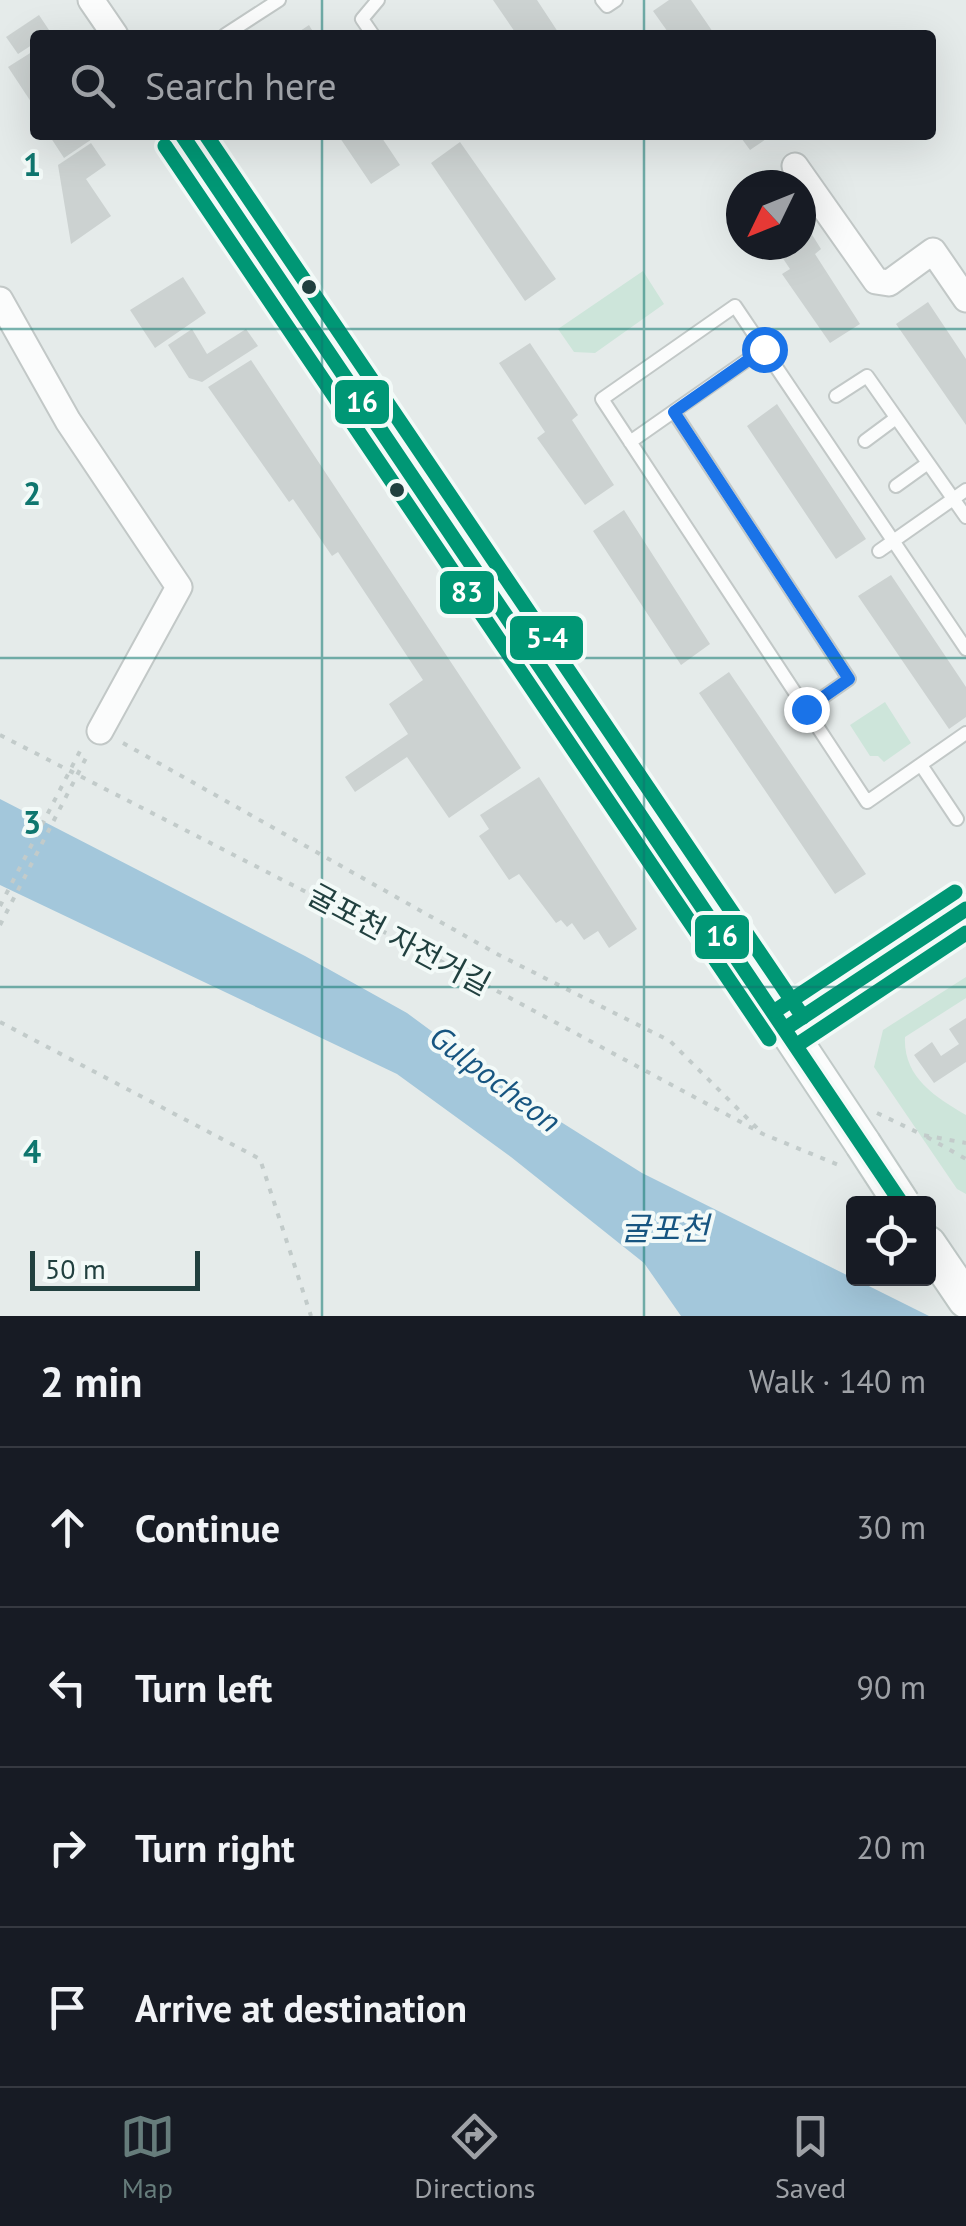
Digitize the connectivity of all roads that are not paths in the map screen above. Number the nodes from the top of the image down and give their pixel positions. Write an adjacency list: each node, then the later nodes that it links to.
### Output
1 (91, 0): 6 (street)
2 (378, 0): 8 (lane)
3 (602, 0): 4 (lane)
4 (616, 0)
5 (275, 1): 7 (lane)
6 (112, 30)
7 (232, 30)
8 (370, 30)
9 (185, 140): 33 (street)
10 (795, 166): 11 (street)
11 (966, 298)
12 (0, 300): 28 (street)
13 (764, 349): 15 (lane); 18 (lane); 24 (lane)
14 (836, 396): 16 (lane)
15 (674, 412): 18 (lane); 27 (lane)
16 (896, 418): 17 (lane); 19 (lane)
17 (865, 440)
18 (630, 442): 27 (lane)
19 (928, 463): 20 (lane); 22 (lane)
20 (896, 486)
21 (966, 490): 22 (lane)
22 (954, 499): 23 (lane); 24 (lane)
23 (966, 517)
24 (893, 541): 25 (lane); 26 (lane)
25 (879, 551)
26 (966, 649)
27 (806, 709): 30 (lane)
28 (100, 731)
29 (966, 733): 30 (lane)
30 (921, 765): 31 (lane)
31 (957, 819)
32 (966, 909): 33 (street)
33 (786, 1028): 34 (main road, bridge)
34 (898, 1196)
35 (936, 1256): 36 (main road)
36 (966, 1300)

